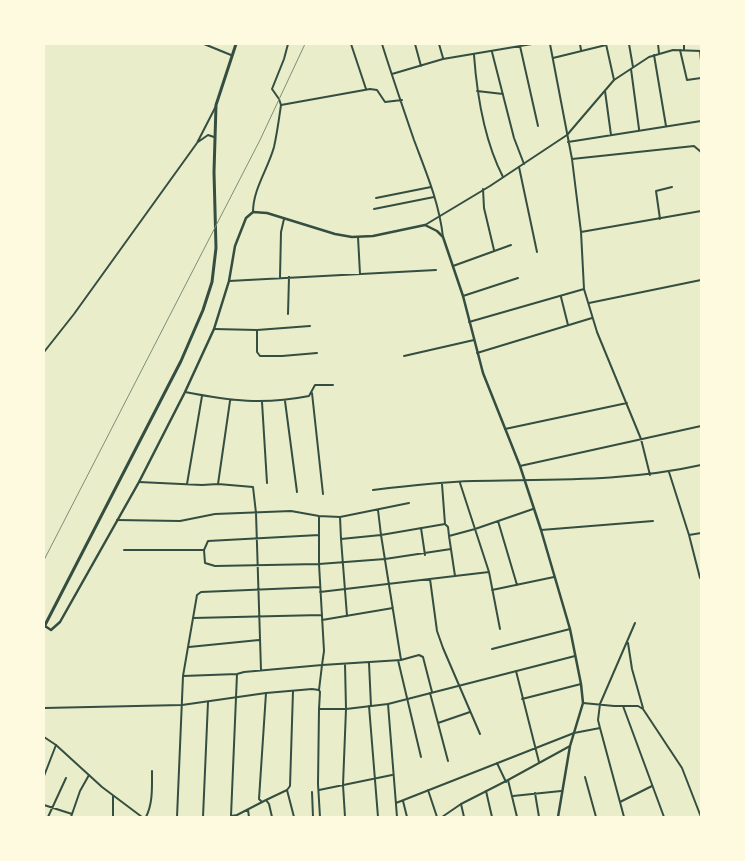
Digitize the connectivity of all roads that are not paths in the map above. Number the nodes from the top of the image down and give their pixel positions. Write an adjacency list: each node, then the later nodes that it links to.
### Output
1 (204, 44): 24 (street)
2 (236, 44): 24 (main road)
3 (288, 44): 41 (street)
4 (351, 44): 35 (street)
5 (382, 44): 32 (street)
6 (415, 44): 29 (street)
7 (439, 44): 27 (street)
8 (532, 44): 16 (street)
9 (550, 44): 26 (street)
10 (580, 44): 17 (street)
11 (606, 44): 17 (street); 34 (street)
12 (629, 44): 30 (street)
13 (658, 44): 22 (street)
14 (684, 44): 19 (street)
15 (516, 46): 16 (street); 20 (street)
16 (520, 46): 43 (street)
17 (581, 50): 26 (street)
18 (680, 50): 19 (street); 22 (street); 33 (street)
19 (684, 50): 21 (street)
20 (492, 51): 23 (street); 38 (street)
21 (700, 51): 28 (street)
22 (659, 53): 25 (street)
23 (474, 54): 27 (street); 36 (street)
24 (231, 55): 40 (main road)
25 (654, 55): 30 (street); 44 (street)
26 (553, 58): 46 (street)
27 (443, 59): 29 (street)
28 (701, 61)
29 (421, 66): 32 (street)
30 (634, 66): 31 (street)
31 (630, 68): 34 (street); 45 (street)
32 (392, 74): 39 (street)
33 (701, 78)
34 (614, 80): 37 (street)
35 (366, 89): 39 (street); 41 (street)
36 (477, 91): 38 (street); 55 (street)
37 (605, 91): 46 (street); 47 (street)
38 (503, 94): 53 (street)
39 (402, 100): 56 (street)
40 (216, 105): 48 (main road); 50 (street)
41 (281, 105): 63 (street)
42 (701, 121): 44 (street)
43 (538, 126)
44 (666, 126): 45 (street)
45 (639, 129): 47 (street)
46 (568, 135): 49 (street); 53 (street)
47 (611, 136): 49 (street)
48 (214, 137): 50 (street); 170 (main road)
49 (568, 142): 52 (street)
50 (197, 143): 94 (street)
51 (701, 152): 52 (street)
52 (572, 159): 68 (street)
53 (524, 164): 54 (street)
54 (519, 167): 55 (street); 73 (street)
55 (503, 177): 58 (street)
56 (431, 187): 59 (street); 60 (street)
57 (672, 187): 66 (street)
58 (483, 190): 64 (street); 72 (street)
59 (434, 196): 61 (street); 64 (street)
60 (376, 198)
61 (374, 209)
62 (701, 211): 66 (street)
63 (253, 212): 65 (main road); 81 (main road)
64 (441, 215): 67 (street); 69 (street)
65 (284, 219): 70 (main road); 77 (street)
66 (660, 219): 68 (street)
67 (425, 225): 69 (main road); 70 (main road)
68 (581, 232): 82 (street)
69 (443, 236): 74 (main road)
70 (358, 237): 76 (street)
71 (511, 245): 72 (street)
72 (494, 250): 74 (street)
73 (537, 252)
74 (453, 266): 83 (main road)
75 (436, 270): 76 (street)
76 (360, 274): 78 (street)
77 (280, 277): 78 (street); 81 (street)
78 (289, 277): 86 (street)
79 (518, 278): 83 (street)
80 (701, 280): 85 (street)
81 (229, 281): 91 (main road)
82 (584, 289): 84 (street); 85 (street)
83 (463, 296): 88 (main road)
84 (561, 297): 88 (street); 89 (street)
85 (588, 303): 87 (street)
86 (288, 314)
87 (592, 318): 89 (street); 105 (street)
88 (469, 322): 93 (main road)
89 (568, 325): 96 (street)
90 (310, 326): 92 (street)
91 (214, 329): 92 (street); 99 (main road)
92 (257, 330): 95 (street)
93 (474, 340): 96 (main road); 97 (street)
94 (44, 352)
95 (317, 353)
96 (477, 353): 107 (main road)
97 (404, 356)
98 (333, 385): 100 (street)
99 (185, 392): 101 (street); 114 (main road)
100 (312, 392): 103 (street); 122 (street)
101 (202, 396): 102 (street); 118 (street)
102 (230, 401): 104 (street); 119 (street)
103 (285, 401): 104 (street); 121 (street)
104 (262, 402): 115 (street)
105 (627, 403): 107 (street); 108 (street)
106 (701, 426): 108 (street)
107 (506, 429): 110 (main road)
108 (641, 439): 110 (street); 112 (street)
109 (701, 465): 111 (street)
110 (520, 466): 113 (main road)
111 (670, 472): 112 (street); 139 (street)
112 (650, 475): 113 (street)
113 (525, 481): 117 (street); 124 (main road)
114 (139, 482): 118 (street); 129 (main road)
115 (267, 483)
116 (442, 483): 117 (street); 120 (street); 132 (street)
117 (460, 483): 134 (street)
118 (187, 484): 119 (street)
119 (218, 484): 126 (street)
120 (373, 490)
121 (297, 492)
122 (323, 494)
123 (409, 503): 125 (street)
124 (533, 509): 130 (street); 135 (main road)
125 (378, 510): 128 (street); 138 (street)
126 (256, 513): 127 (street); 129 (street); 141 (street)
127 (319, 516): 128 (street); 137 (street)
128 (340, 517): 142 (street)
129 (117, 520): 170 (main road)
130 (498, 521): 134 (street); 157 (street)
131 (653, 521): 135 (street)
132 (445, 524): 133 (street); 140 (street)
133 (421, 528): 138 (street); 146 (street)
134 (475, 529): 140 (street); 151 (street)
135 (541, 530): 153 (main road)
136 (701, 533): 139 (street)
137 (319, 535): 141 (street); 150 (street)
138 (381, 535): 142 (street); 147 (street)
139 (689, 535): 154 (street)
140 (449, 536): 145 (street)
141 (256, 539): 144 (street); 149 (street)
142 (342, 539): 148 (street)
143 (124, 550): 144 (street)
144 (204, 550): 149 (street)
145 (451, 550): 146 (street); 152 (street)
146 (425, 554): 147 (street)
147 (384, 559): 148 (street); 156 (street)
148 (344, 563): 150 (street); 159 (street)
149 (256, 564): 150 (street); 160 (street)
150 (319, 564): 158 (street)
151 (489, 572): 152 (street); 161 (street)
152 (454, 576): 155 (street)
153 (554, 576): 157 (street); 172 (main road)
154 (700, 578)
155 (430, 579): 156 (street); 187 (street)
156 (389, 585): 159 (street); 163 (street)
157 (517, 585): 161 (street)
158 (320, 587): 160 (street); 162 (street)
159 (345, 589): 162 (street); 166 (street)
160 (258, 590): 165 (street); 167 (street)
161 (492, 590): 171 (street)
162 (320, 592): 164 (street)
163 (394, 608): 166 (street); 178 (street)
164 (322, 615): 165 (street); 168 (street)
165 (258, 616): 167 (street); 173 (street)
166 (347, 616): 168 (street)
167 (193, 618): 175 (street)
168 (322, 620): 181 (street)
169 (635, 623): 174 (street)
170 (44, 627)
171 (500, 629)
172 (570, 629): 176 (street); 177 (main road)
173 (259, 640): 175 (street); 182 (street)
174 (627, 641): 198 (street); 205 (street)
175 (188, 647): 185 (street)
176 (492, 649)
177 (575, 656): 183 (street); 186 (main road)
178 (399, 660): 179 (street); 191 (street); 194 (street)
179 (369, 663): 180 (street); 200 (street)
180 (345, 664): 181 (street); 204 (street)
181 (322, 665): 182 (street); 188 (street)
182 (261, 670): 184 (street)
183 (516, 671): 187 (street); 193 (street)
184 (238, 674): 185 (street); 192 (street)
185 (183, 676): 199 (street)
186 (581, 684): 193 (street); 196 (main road)
187 (458, 686): 191 (street); 206 (street)
188 (319, 690): 189 (street); 203 (street)
189 (293, 691): 190 (street); 229 (street)
190 (266, 693): 192 (street); 240 (street)
191 (431, 693): 194 (street); 207 (street)
192 (236, 697): 195 (street); 246 (street)
193 (522, 698): 214 (street)
194 (406, 700): 197 (street); 215 (street)
195 (208, 702): 199 (street); 254 (street)
196 (583, 703): 198 (street); 209 (main road)
197 (388, 704): 200 (street); 221 (street)
198 (600, 704): 201 (street); 208 (street)
199 (182, 705): 202 (street); 253 (street)
200 (370, 706): 204 (street); 225 (street)
201 (623, 706): 205 (street); 228 (street)
202 (44, 708)
203 (319, 709): 204 (street); 230 (street)
204 (346, 709): 227 (street)
205 (643, 709): 274 (street)
206 (470, 712): 207 (street); 210 (street)
207 (438, 723): 216 (street)
208 (600, 728): 209 (street); 241 (street)
209 (574, 733): 213 (main road); 214 (street)
210 (480, 734)
211 (44, 737): 212 (street)
212 (56, 745): 220 (street); 222 (street)
213 (570, 746): 218 (street); 233 (main road)
214 (535, 748): 217 (street); 218 (street)
215 (421, 757)
216 (448, 760)
217 (497, 762): 226 (street); 231 (street)
218 (540, 762): 226 (street)
219 (152, 772): 252 (street)
220 (89, 775): 236 (street); 247 (street)
221 (392, 775): 225 (street); 242 (street)
222 (44, 776)
223 (585, 777): 271 (street)
224 (66, 778): 245 (street)
225 (374, 780): 227 (street); 261 (street)
226 (507, 781): 232 (street); 237 (street)
227 (343, 785): 230 (street); 260 (street)
228 (652, 786): 241 (street); 273 (street)
229 (287, 790): 238 (street); 257 (street)
230 (319, 790): 259 (street)
231 (428, 790): 239 (street); 264 (street)
232 (486, 791): 243 (street); 267 (street)
233 (561, 791): 235 (street); 270 (main road)
234 (312, 792): 258 (street)
235 (535, 793): 237 (street); 269 (street)
236 (113, 796): 248 (street); 250 (street)
237 (513, 796): 268 (street)
238 (266, 800): 240 (street); 256 (street)
239 (403, 801): 242 (street); 263 (street)
240 (262, 802): 246 (street)
241 (620, 802): 272 (street)
242 (396, 803): 262 (street)
243 (461, 804): 265 (street); 266 (street)
244 (44, 805): 245 (street)
245 (54, 808): 247 (street); 249 (street)
246 (248, 810): 255 (street)
247 (72, 816)
248 (138, 816): 251 (street)
249 (48, 817)
250 (113, 817)
251 (142, 817)
252 (146, 817)
253 (177, 817)
254 (203, 817)
255 (249, 817)
256 (272, 817)
257 (294, 817)
258 (313, 817)
259 (320, 817)
260 (345, 817)
261 (378, 817)
262 (397, 817)
263 (407, 817)
264 (437, 817)
265 (442, 817)
266 (464, 817)
267 (492, 817)
268 (517, 817)
269 (539, 817)
270 (558, 817)
271 (596, 817)
272 (624, 817)
273 (664, 817)
274 (700, 817)

